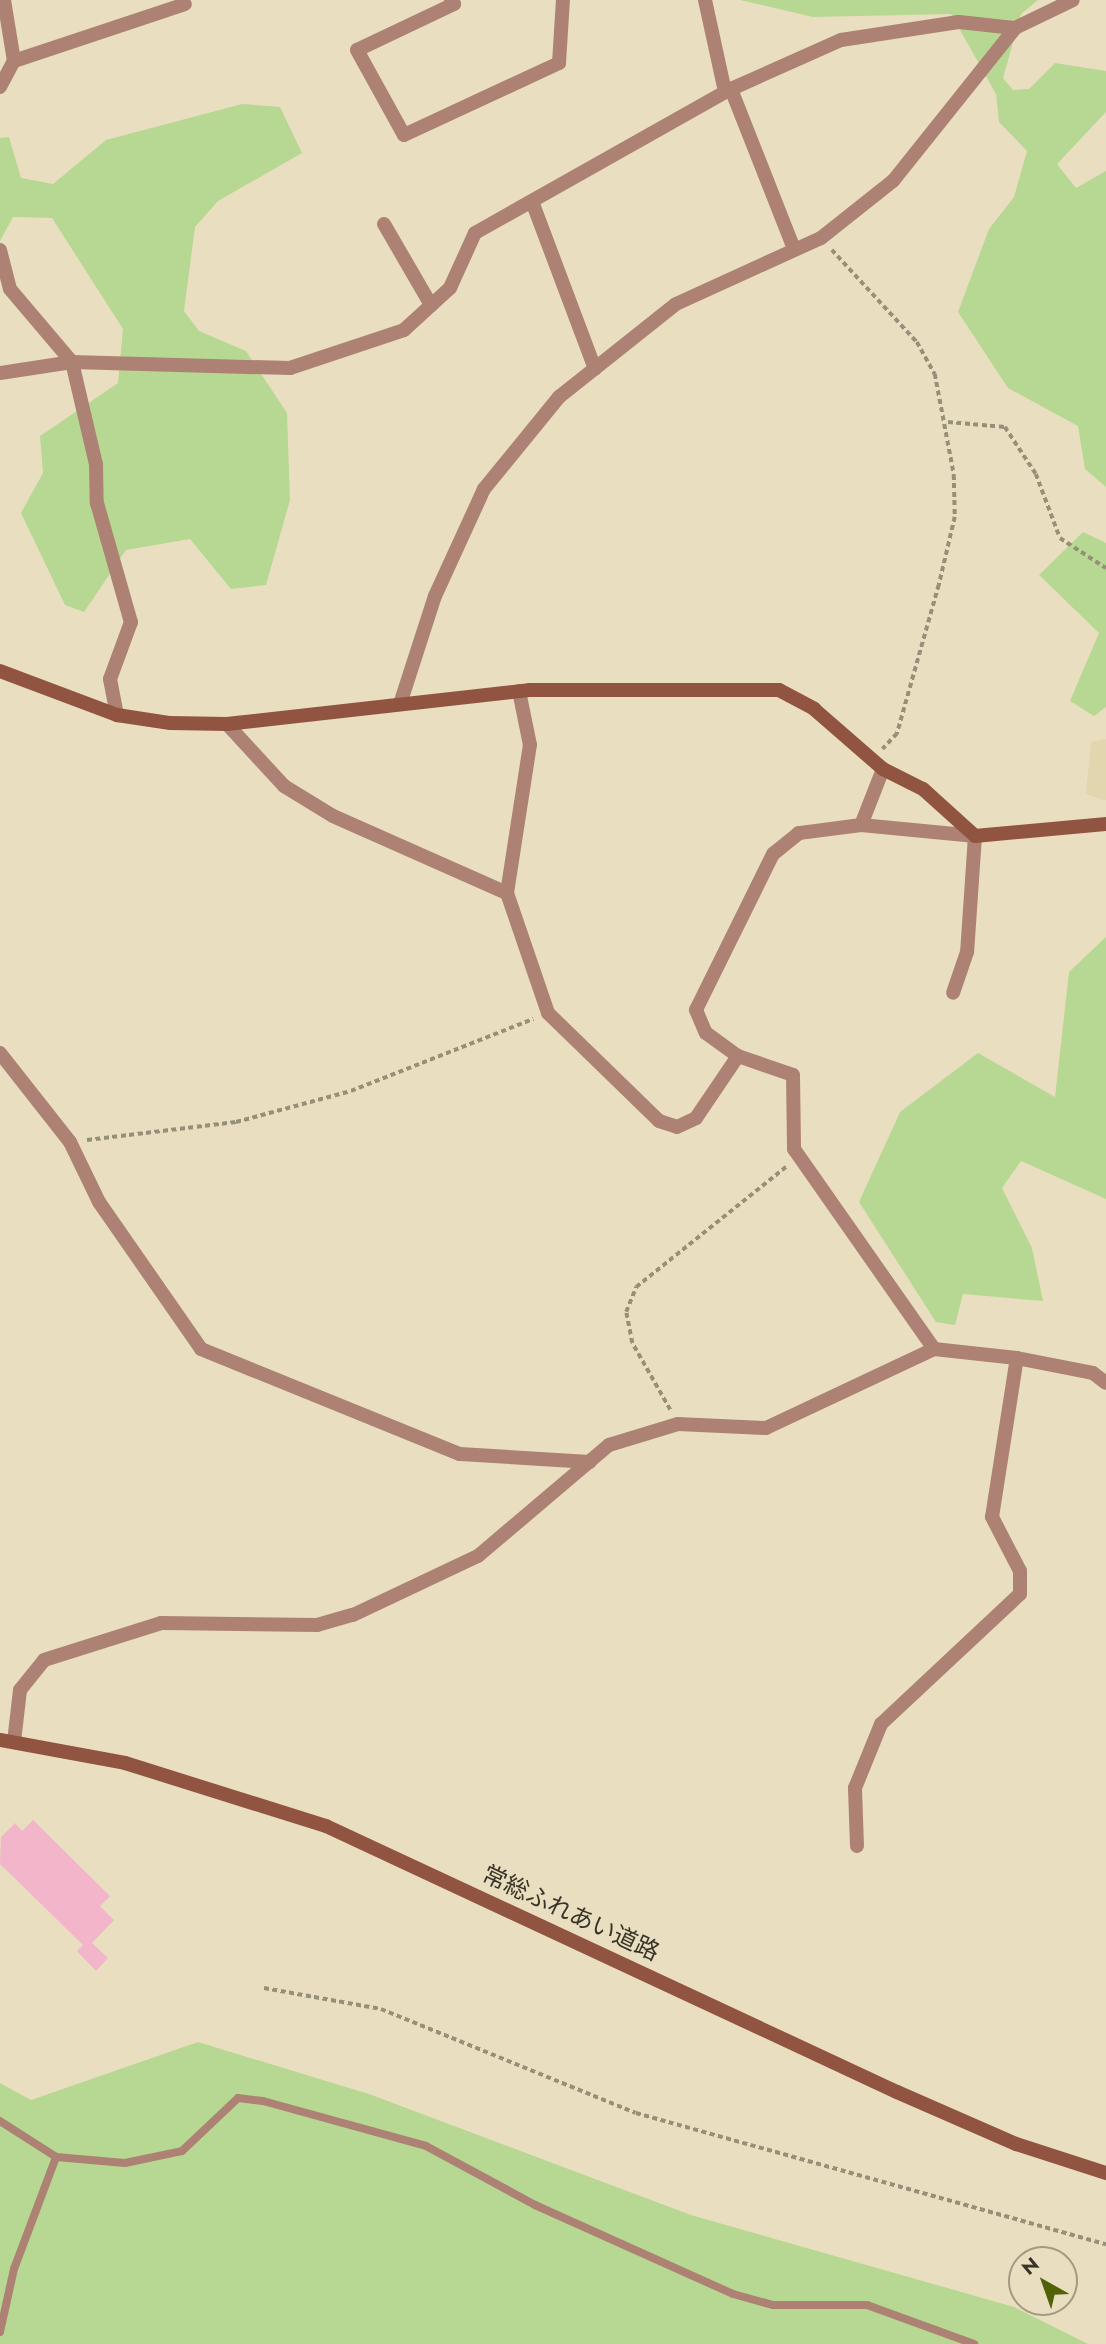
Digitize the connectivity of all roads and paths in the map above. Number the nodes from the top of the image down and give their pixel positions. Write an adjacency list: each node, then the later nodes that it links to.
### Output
1 (4, 0): 8 (street)
2 (451, 0): 3 (street)
3 (563, 0)
4 (705, 0): 10 (street)
5 (1073, 0): 7 (street)
6 (185, 4): 8 (street)
7 (1014, 28): 10 (street); 13 (street)
8 (14, 61): 9 (street)
9 (0, 87)
10 (728, 90): 11 (street); 14 (street)
11 (533, 204): 16 (street); 18 (street)
12 (384, 224): 16 (street)
13 (821, 238): 14 (street); 20 (path)
14 (794, 249): 18 (street)
15 (0, 250): 17 (street)
16 (431, 305): 17 (street)
17 (72, 362): 19 (street); 25 (street)
18 (595, 369): 24 (street)
19 (0, 373)
20 (948, 422): 21 (path); 27 (path)
21 (1106, 568)
22 (0, 671): 25 (street)
23 (519, 691): 24 (street); 27 (street); 31 (street)
24 (401, 701): 26 (street)
25 (117, 715): 26 (street)
26 (227, 724): 31 (street)
27 (879, 763): 29 (street); 30 (street)
28 (1106, 824): 30 (street)
29 (861, 825): 30 (street); 35 (street)
30 (975, 836): 32 (street)
31 (507, 893): 33 (street)
32 (953, 993)
33 (548, 1013): 35 (street); 36 (path)
34 (0, 1054): 36 (street)
35 (738, 1056): 37 (street)
36 (70, 1142): 42 (street)
37 (800, 1157): 38 (street); 41 (path)
38 (934, 1349): 39 (street); 41 (street)
39 (1017, 1357): 40 (street); 44 (street)
40 (1106, 1384)
41 (678, 1423): 42 (street)
42 (590, 1462): 43 (street)
43 (7, 1741): 48 (street, 常総ふれあい道路)
44 (857, 1846)
45 (264, 1988): 49 (path)
46 (0, 2121): 47 (lane)
47 (56, 2157): 50 (lane); 51 (lane)
48 (1106, 2174)
49 (1106, 2244)
50 (0, 2332)
51 (974, 2344)

